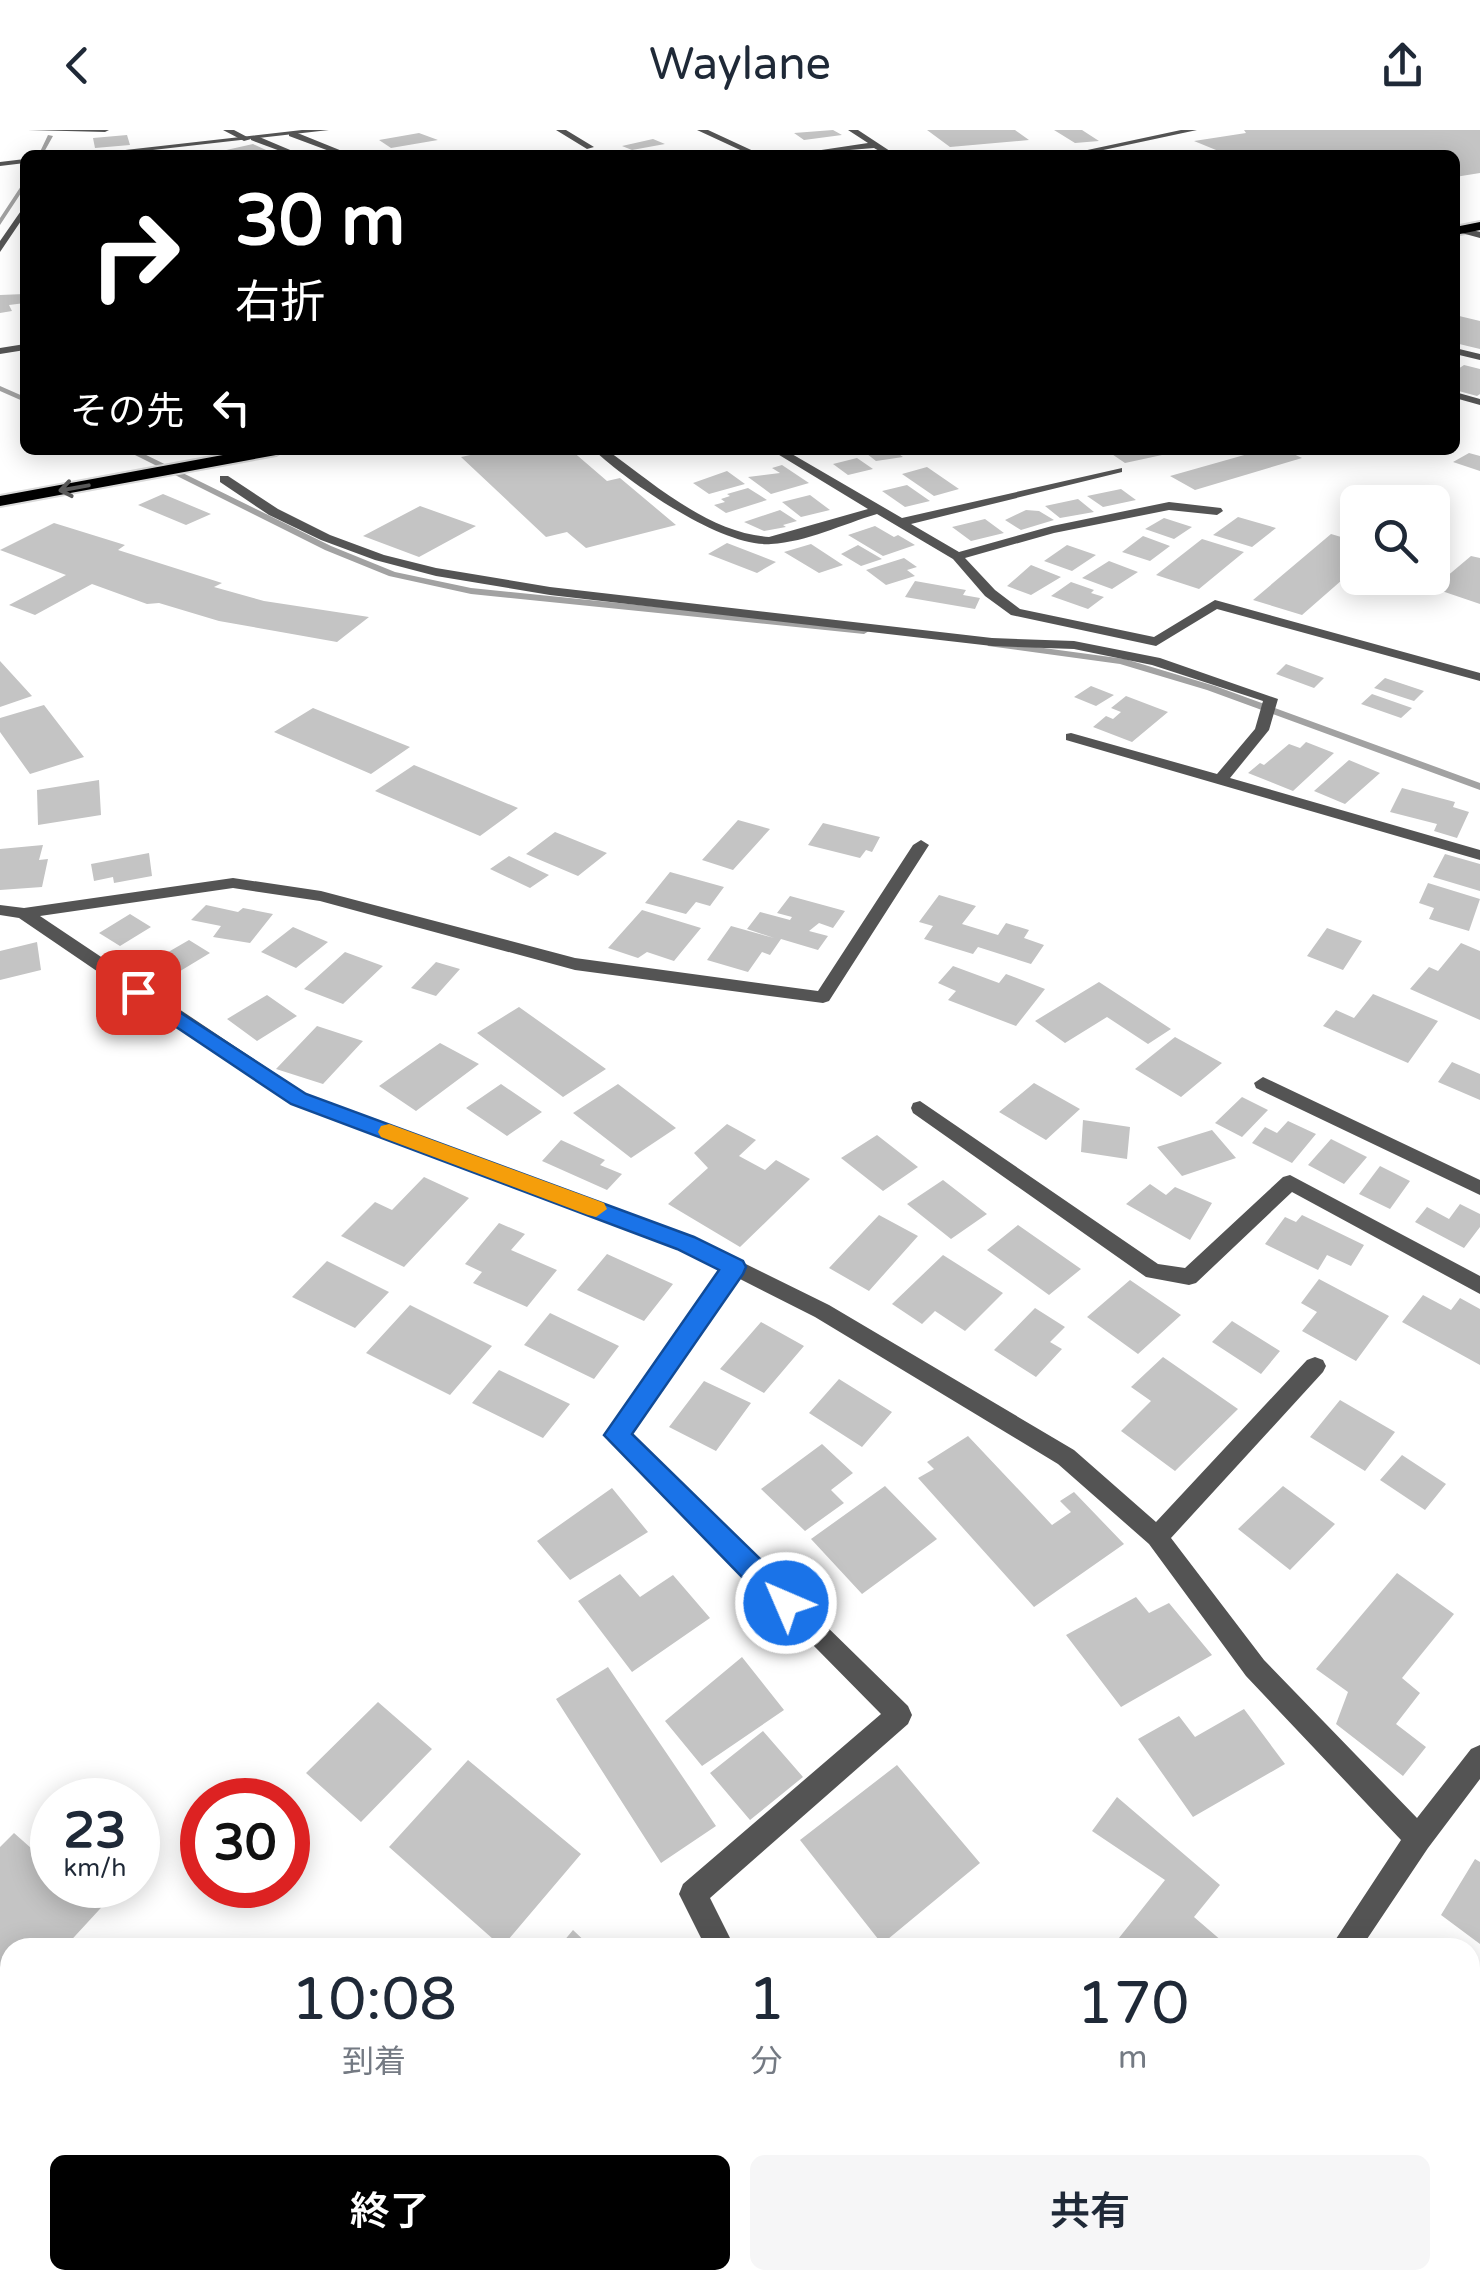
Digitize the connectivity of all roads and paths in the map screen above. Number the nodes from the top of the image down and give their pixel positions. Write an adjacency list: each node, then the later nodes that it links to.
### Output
1 (32, 130): 9 (street)
2 (105, 130): 9 (street)
3 (227, 130): 12 (street)
4 (325, 130): 10 (street)
5 (560, 130): 16 (street)
6 (702, 130): 20 (street)
7 (852, 130): 15 (street)
8 (1192, 130): 14 (street)
9 (66, 131): 13 (street)
10 (292, 134): 12 (street); 19 (street)
11 (1108, 137): 14 (street)
12 (251, 138): 17 (street); 18 (street)
13 (62, 144)
14 (1121, 144): 23 (street)
15 (875, 145): 21 (street); 22 (street)
16 (590, 147)
17 (134, 150)
18 (284, 150)
19 (335, 150)
20 (747, 150)
21 (834, 150)
22 (884, 150)
23 (1092, 150)
24 (20, 218): 25 (street)
25 (0, 249)
26 (158, 455): 33 (highway)
27 (220, 455): 30 (highway)
28 (607, 455): 35 (street)
29 (785, 455): 35 (street)
30 (187, 458): 34 (highway, one-way to 34)
31 (1118, 470): 37 (street)
32 (224, 479): 40 (street)
33 (0, 483)
34 (0, 501)
35 (874, 510): 37 (street)
36 (1217, 511): 38 (street)
37 (902, 522): 38 (street)
38 (956, 556): 39 (street)
39 (1016, 612): 40 (street); 41 (street)
40 (992, 642): 43 (street)
41 (1480, 677)
42 (1071, 736): 43 (street)
43 (1220, 781): 45 (street)
44 (920, 845): 47 (street)
45 (1480, 856)
46 (0, 910): 47 (street)
47 (24, 913): 51 (street)
48 (1263, 1084): 50 (street)
49 (920, 1108): 52 (street)
50 (1480, 1188)
51 (734, 1267): 54 (street); 57 (street)
52 (1480, 1286)
53 (1315, 1366): 54 (street)
54 (1158, 1537): 56 (street)
55 (1480, 1758): 56 (street)
56 (1418, 1838): 58 (street)
57 (715, 1938)
58 (1351, 1938)

